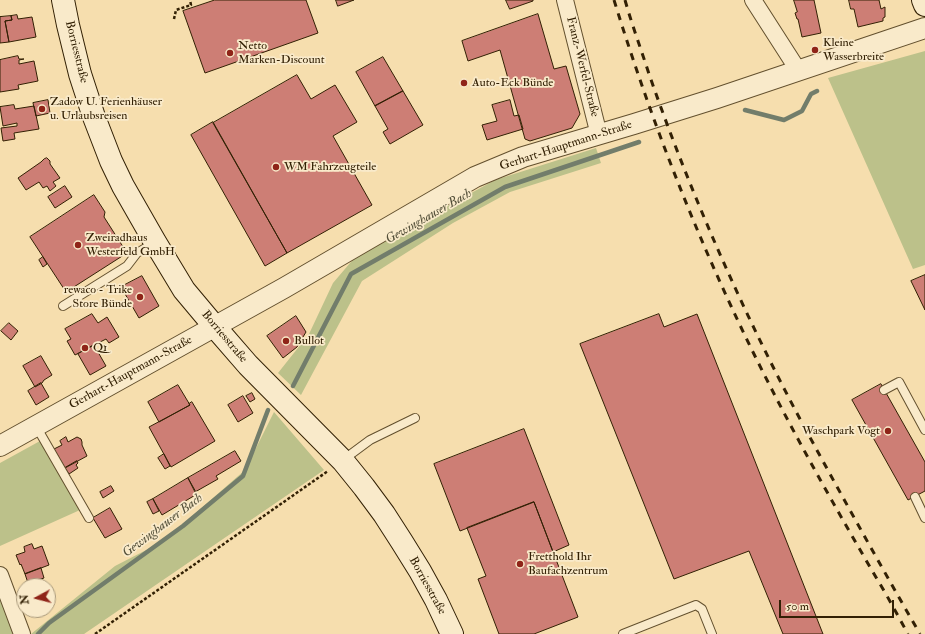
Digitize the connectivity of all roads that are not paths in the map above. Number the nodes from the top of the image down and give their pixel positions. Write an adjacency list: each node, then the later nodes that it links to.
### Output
1 (63, 0): 9 (main road, Borriesstraße)
2 (565, 0): 8 (street, Franz-Werfel-Straße)
3 (753, 0): 7 (street)
4 (923, 0): 5 (main road)
5 (925, 5)
6 (925, 28): 7 (street, Gerhart-Hauptmann-Straße)
7 (798, 70): 8 (street, Gerhart-Hauptmann-Straße)
8 (599, 135): 11 (street, Gerhart-Hauptmann-Straße)
9 (155, 242): 10 (lane); 11 (main road, Borriesstraße)
10 (63, 306)
11 (215, 327): 14 (street, Gerhart-Hauptmann-Straße); 17 (main road, Borriesstraße)
12 (884, 390): 15 (lane)
13 (415, 418): 17 (lane)
14 (36, 426): 16 (street, Gerhart-Hauptmann-Straße); 19 (lane)
15 (925, 430)
16 (0, 446)
17 (343, 460): 23 (main road, Borriesstraße)
18 (919, 500): 20 (lane)
19 (88, 518)
20 (925, 518)
21 (0, 575): 22 (street)
22 (22, 634)
23 (452, 634)
24 (623, 634): 25 (lane)
25 (712, 634)

